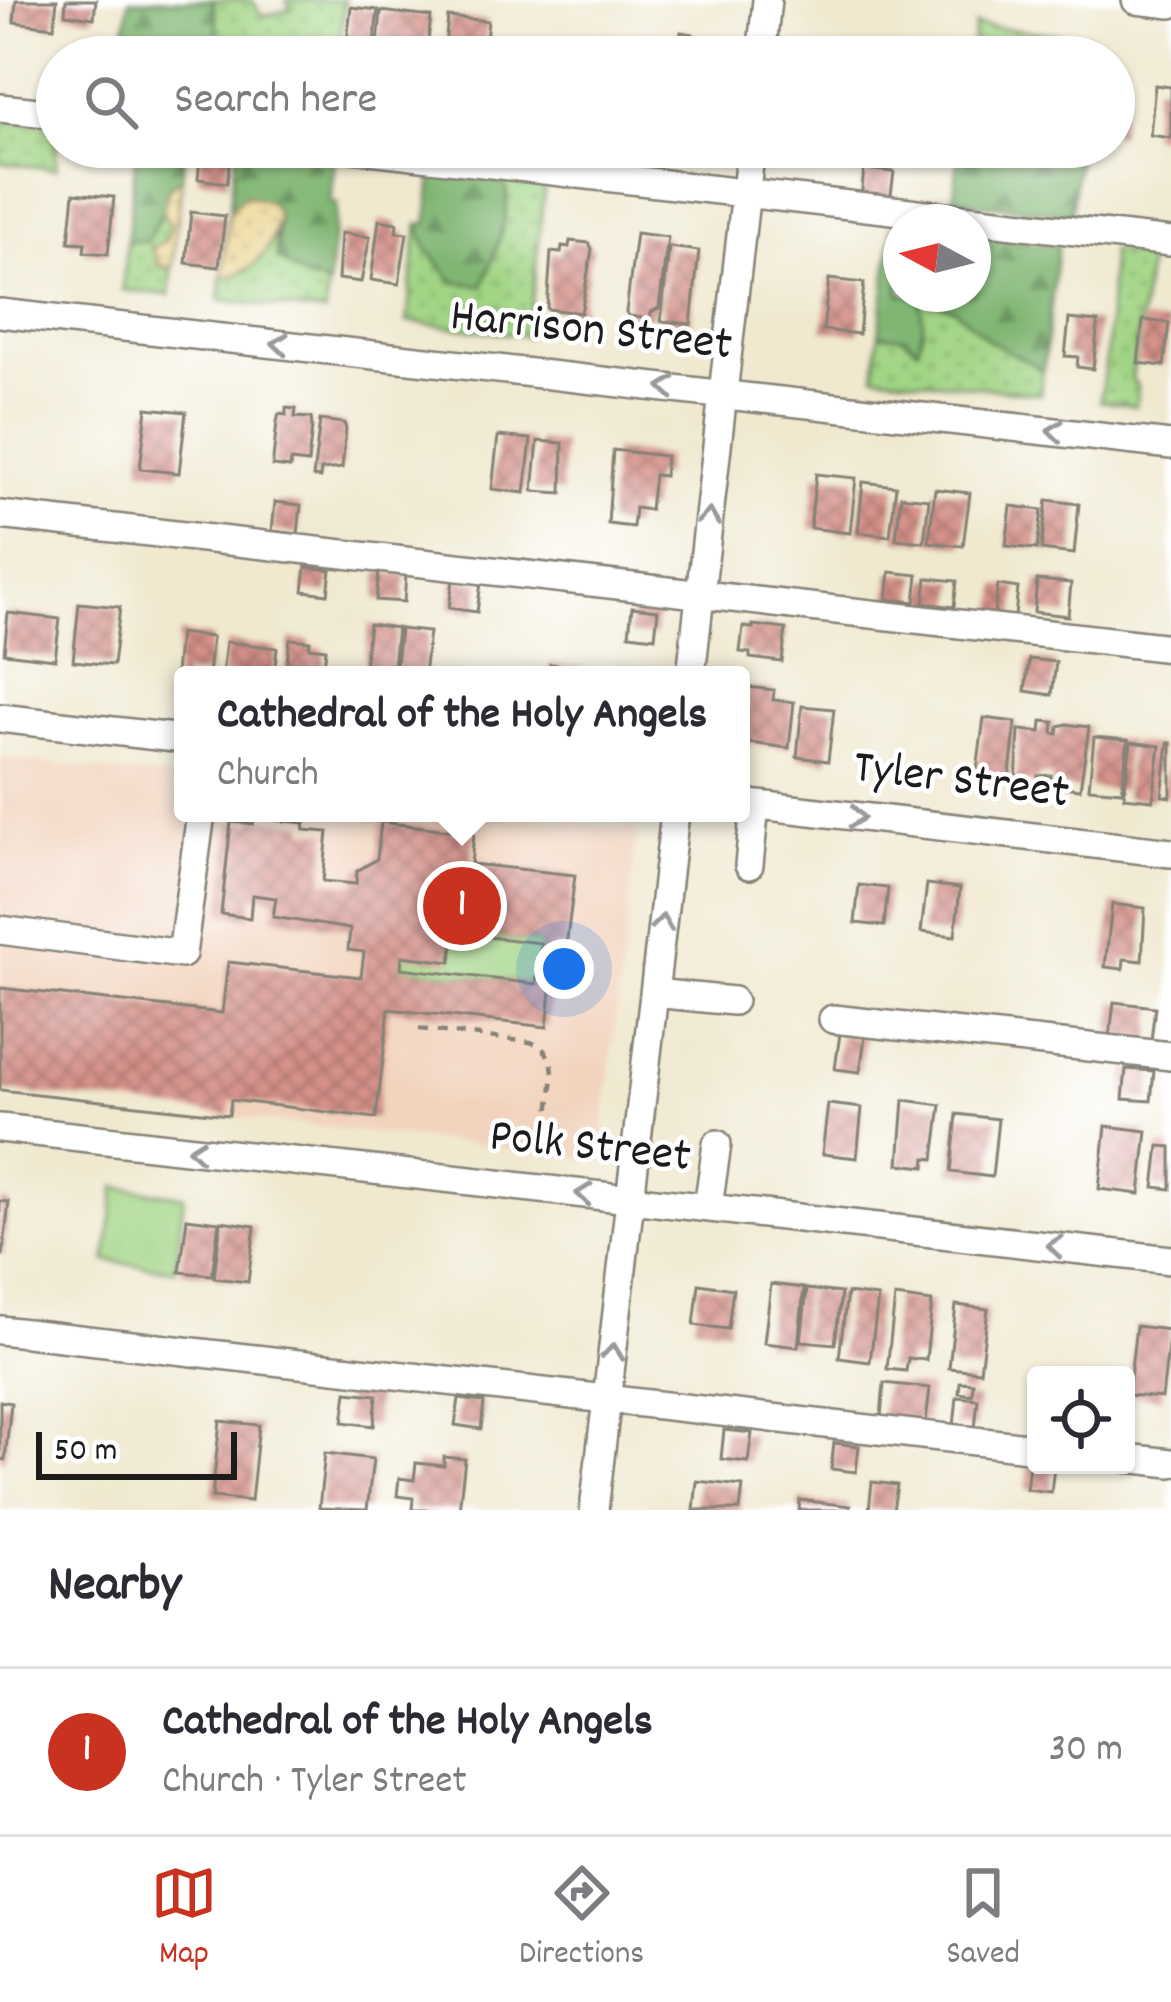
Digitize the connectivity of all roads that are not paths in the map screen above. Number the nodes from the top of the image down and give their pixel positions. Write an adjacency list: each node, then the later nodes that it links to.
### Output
1 (767, 0): 4 (street)
2 (1136, 0): 3 (street)
3 (1171, 4)
4 (763, 36)
5 (0, 107): 6 (street)
6 (36, 111)
7 (523, 168): 9 (street)
8 (749, 168): 9 (street)
9 (746, 194): 10 (street); 12 (street)
10 (1171, 242)
11 (0, 313): 12 (street, Harrison Street, one-way to 11)
12 (724, 393): 13 (street, Harrison Street, one-way to 12); 15 (street, one-way to 12)
13 (1171, 445)
14 (0, 515): 15 (street)
15 (700, 594): 16 (street); 17 (street)
16 (1171, 647)
17 (692, 666)
18 (0, 718): 19 (street)
19 (174, 739)
20 (750, 804): 24 (street, Tyler Street, one-way to 24)
21 (200, 822): 26 (street)
22 (674, 822): 27 (street, one-way to 22)
23 (748, 822): 25 (street)
24 (1171, 853)
25 (749, 865)
26 (0, 930)
27 (654, 993): 28 (street); 33 (street)
28 (733, 1001)
29 (833, 1019): 30 (street)
30 (1171, 1056)
31 (0, 1128): 33 (street, Polk Street, one-way to 31)
32 (717, 1144): 34 (street)
33 (630, 1198): 34 (street, Polk Street); 37 (street, one-way to 33)
34 (709, 1207): 35 (street, Polk Street, one-way to 34)
35 (1171, 1259)
36 (0, 1330): 37 (street)
37 (607, 1400): 38 (street); 41 (street)
38 (1027, 1447)
39 (1135, 1459): 40 (street)
40 (1171, 1462)
41 (594, 1510)

